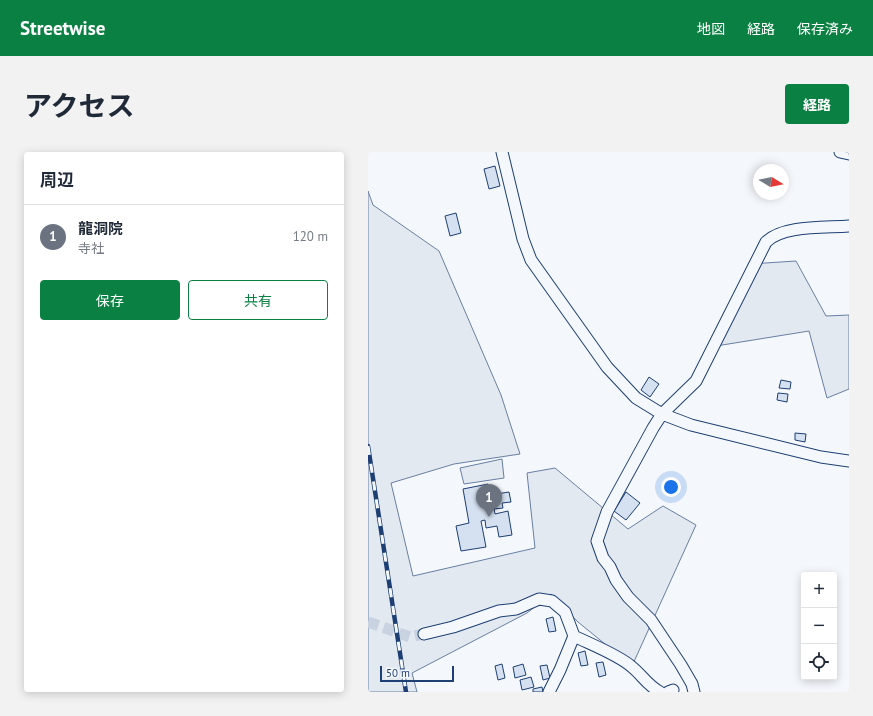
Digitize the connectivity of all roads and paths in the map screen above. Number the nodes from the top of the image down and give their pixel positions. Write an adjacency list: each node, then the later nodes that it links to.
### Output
1 (502, 152): 5 (street)
2 (840, 152): 3 (street)
3 (849, 154)
4 (849, 226): 5 (street)
5 (662, 414): 6 (street); 11 (street)
6 (849, 461)
7 (424, 634): 8 (street)
8 (574, 636): 9 (street); 10 (street)
9 (548, 692)
10 (660, 692)
11 (694, 692)

